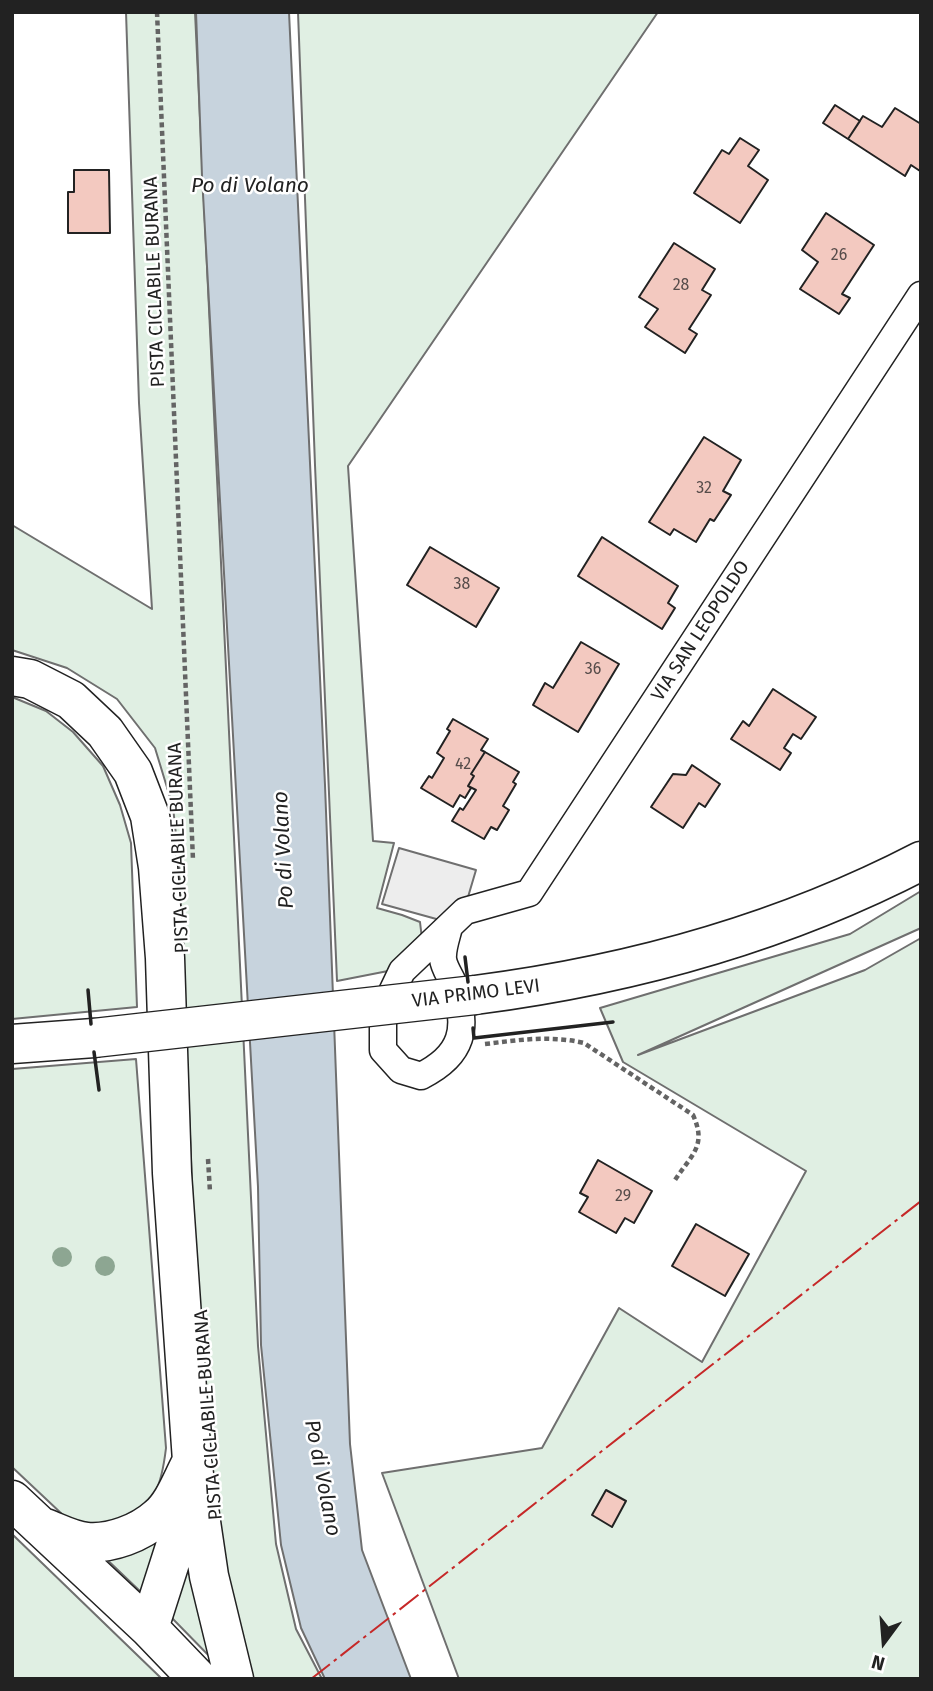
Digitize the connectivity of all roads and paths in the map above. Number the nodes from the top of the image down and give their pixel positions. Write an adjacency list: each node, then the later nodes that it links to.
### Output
1 (157, 12): 5 (path, PISTA CICLABILE BURANA)
2 (921, 295): 6 (street, VIA SAN LEOPOLDO)
3 (12, 676): 12 (main road)
4 (921, 861): 7 (main road, VIA PRIMO LEVI, bridge)
5 (193, 862)
6 (449, 927): 8 (street); 8 (street, VIA SAN LEOPOLDO)
7 (16, 1044)
8 (456, 1048): 10 (path)
9 (208, 1154): 11 (path)
10 (676, 1180)
11 (210, 1195)
12 (191, 1461): 14 (main road); 15 (main road); 17 (main road)
13 (12, 1500): 14 (main road)
14 (40, 1525): 15 (main road)
15 (149, 1628): 16 (main road)
16 (198, 1679)
17 (234, 1679)

